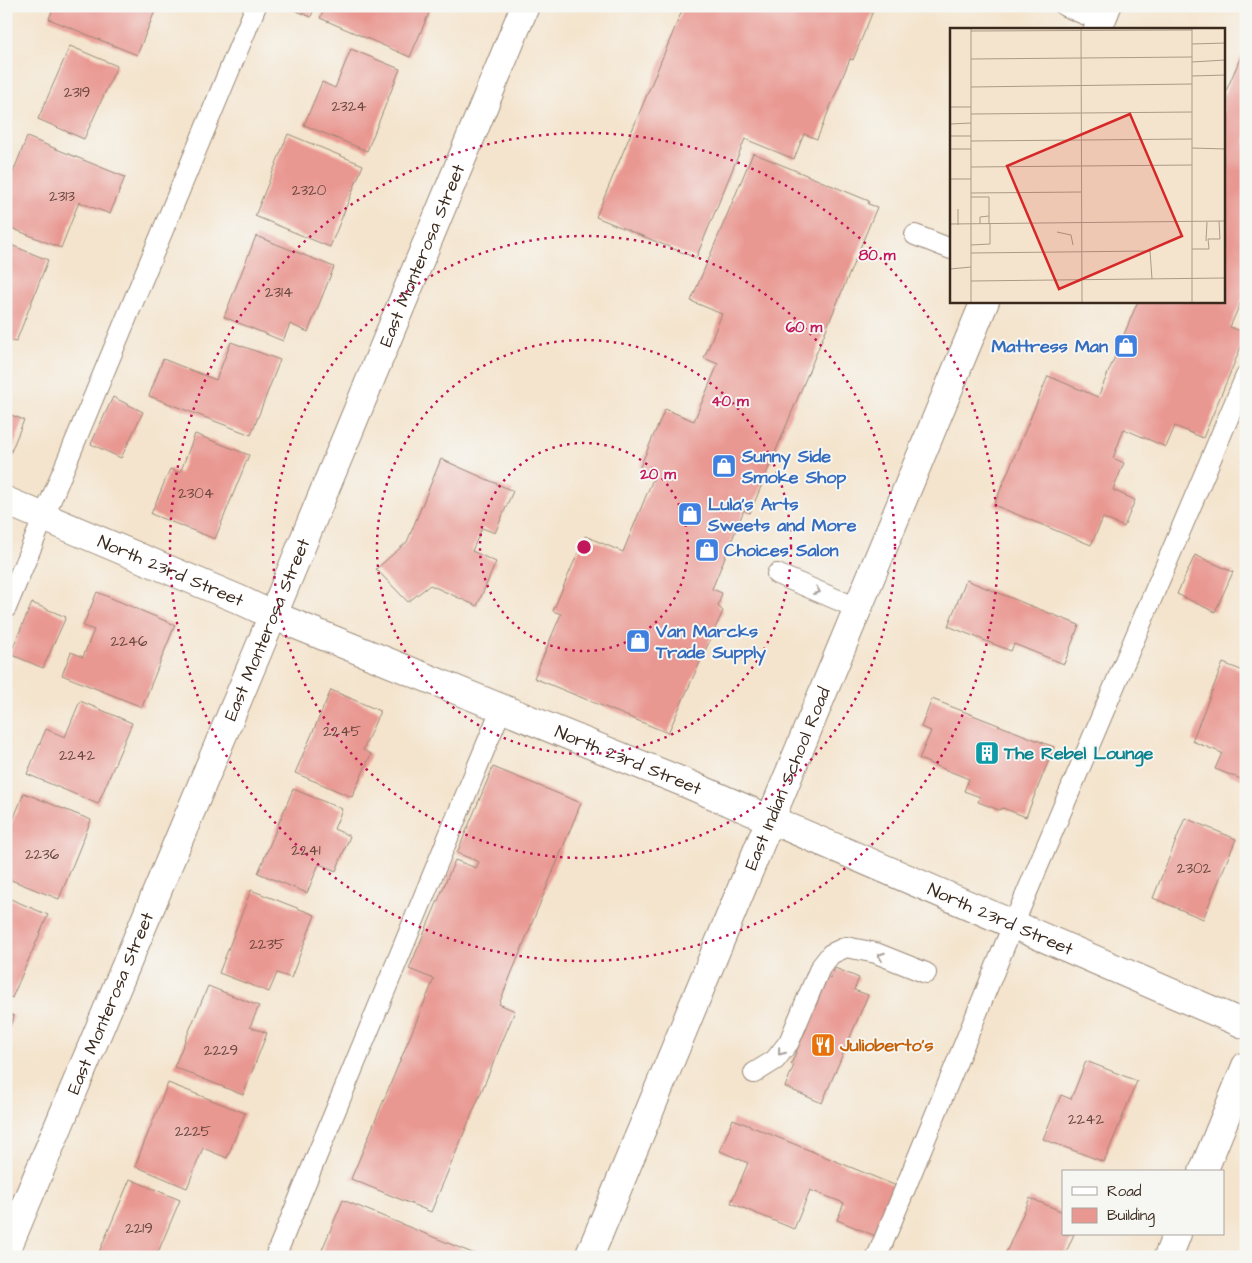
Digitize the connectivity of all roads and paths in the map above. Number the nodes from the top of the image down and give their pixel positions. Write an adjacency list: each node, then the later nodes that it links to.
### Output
1 (256, 6): 10 (lane)
2 (525, 6): 14 (street, East Monterosa Street)
3 (1065, 6): 4 (lane)
4 (1102, 19)
5 (915, 235): 6 (lane)
6 (950, 249)
7 (985, 302): 13 (street, East Indian School Road)
8 (1246, 376): 17 (lane)
9 (6, 501): 10 (street, North 23rd Street)
10 (44, 518): 12 (lane); 14 (street, North 23rd Street)
11 (777, 574): 13 (lane, one-way to 13)
12 (6, 608)
13 (857, 608): 16 (street, East Indian School Road)
14 (272, 615): 15 (street, North 23rd Street); 24 (street, East Monterosa Street)
15 (502, 708): 16 (street, North 23rd Street); 25 (lane)
16 (770, 819): 17 (street, North 23rd Street); 26 (street, East Indian School Road)
17 (1013, 925): 19 (street, North 23rd Street); 27 (lane)
18 (926, 973): 21 (lane, one-way to 21)
19 (1246, 1025)
20 (1246, 1066): 22 (street)
21 (754, 1072)
22 (1204, 1170)
23 (1176, 1236): 28 (street)
24 (6, 1251)
25 (274, 1257)
26 (589, 1257)
27 (877, 1257)
28 (1168, 1257)

